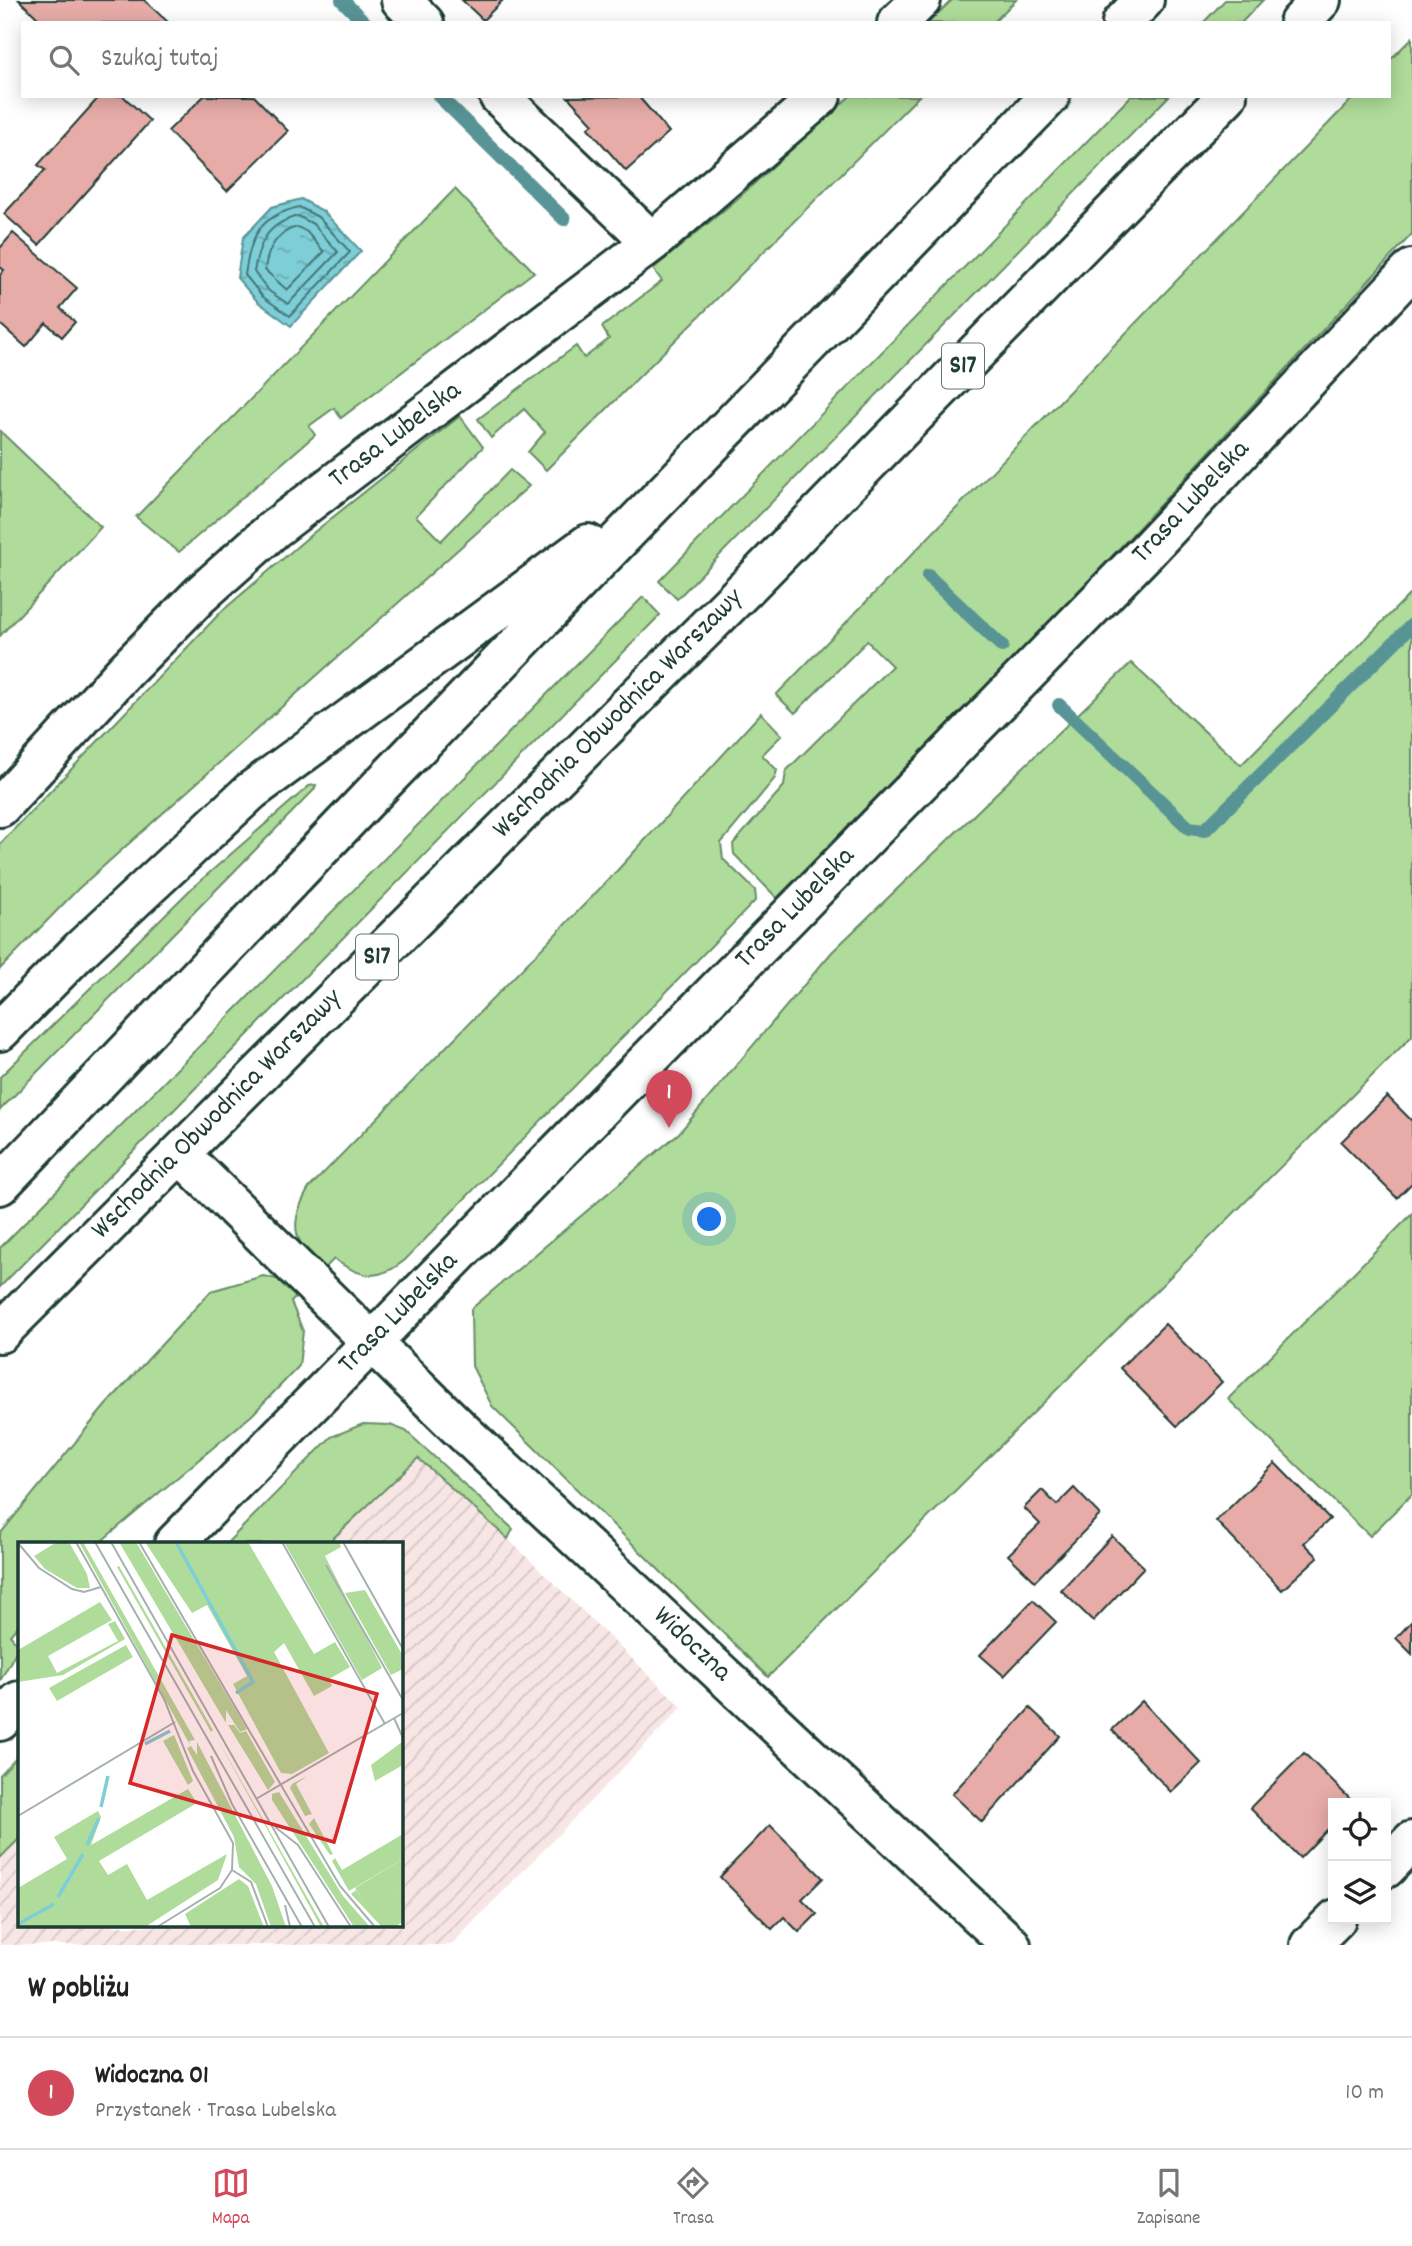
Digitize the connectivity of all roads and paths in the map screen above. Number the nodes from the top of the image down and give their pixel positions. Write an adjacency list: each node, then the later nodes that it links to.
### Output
1 (401, 0): 5 (main road)
2 (921, 0): 6 (main road)
3 (1144, 0): 7 (main road)
4 (1321, 0): 8 (main road)
5 (422, 21)
6 (899, 21)
7 (1124, 21)
8 (1301, 21)
9 (501, 98): 13 (main road)
10 (819, 98): 13 (main road, Trasa Lubelska)
11 (1048, 98): 15 (main road)
12 (1225, 98): 18 (main road, Wschodnia Obwodnica Warszawy / S17)
13 (652, 242): 16 (main road, Trasa Lubelska)
14 (1412, 269): 21 (main road, Trasa Lubelska)
15 (674, 481): 17 (main road); 19 (main road)
16 (0, 807)
17 (0, 1031)
18 (180, 1154): 20 (main road, Wschodnia Obwodnica Warszawy / S17); 21 (main road, Widoczna)
19 (0, 1185)
20 (2, 1334)
21 (371, 1343): 22 (main road, Trasa Lubelska); 28 (main road, Widoczna)
22 (176, 1542)
23 (18, 1702): 24 (main road)
24 (0, 1721)
25 (1412, 1841): 26 (main road)
26 (1391, 1863)
27 (1331, 1924): 29 (main road)
28 (1011, 1945)
29 (1310, 1945)

